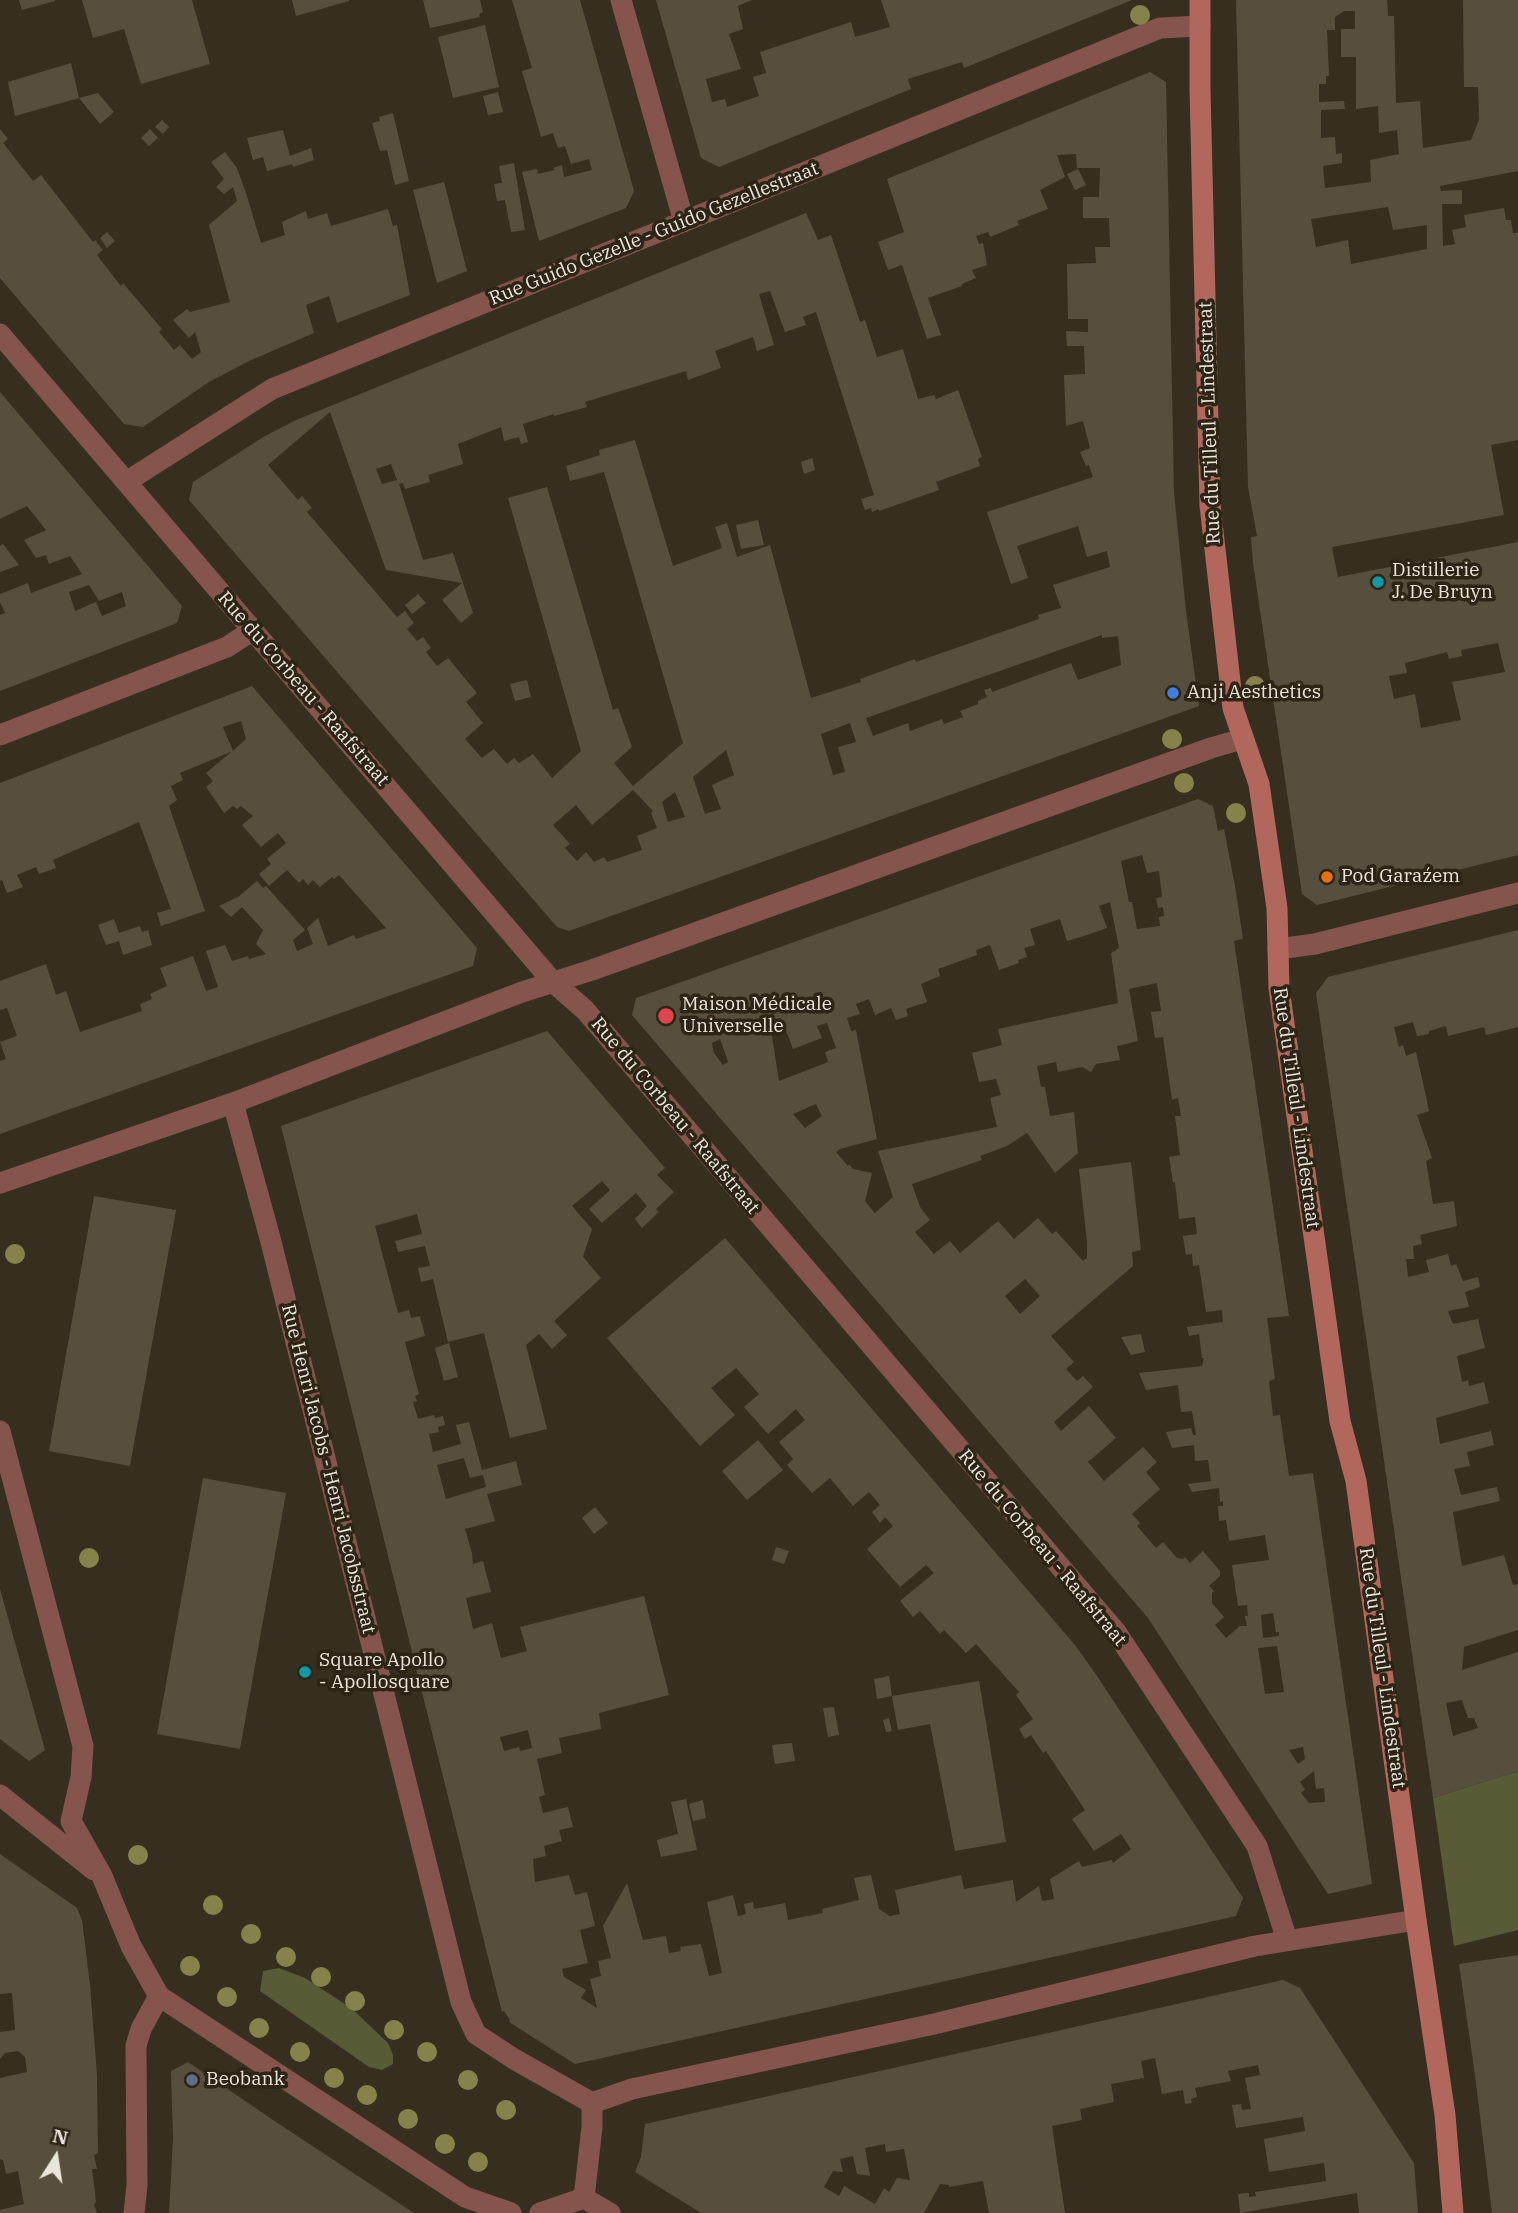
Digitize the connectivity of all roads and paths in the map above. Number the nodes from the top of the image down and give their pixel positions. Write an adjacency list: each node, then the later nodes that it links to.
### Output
1 (621, 0): 4 (street)
2 (1200, 0): 3 (street, Rue du Tilleul - Lindestraat)
3 (1200, 26): 4 (street, Rue Guido Gezelle - Guido Gezellestraat); 9 (street, Rue du Tilleul - Lindestraat)
4 (684, 222): 6 (street, Rue Guido Gezelle - Guido Gezellestraat)
5 (0, 334): 6 (street, Rue du Corbeau - Raafstraat)
6 (126, 482): 7 (street, Rue du Corbeau - Raafstraat)
7 (253, 630): 8 (street); 12 (street, Rue du Corbeau - Raafstraat)
8 (0, 735)
9 (1242, 739): 11 (street, Rue du Tilleul - Lindestraat); 12 (street)
10 (1518, 893): 11 (street)
11 (1278, 949): 18 (street, Rue du Tilleul - Lindestraat)
12 (553, 982): 13 (street); 19 (street, Rue du Corbeau - Raafstraat)
13 (233, 1103): 14 (street); 21 (street, Rue Henri Jacobs - Henri Jacobsstraat)
14 (0, 1183)
15 (0, 1431): 17 (street)
16 (0, 1795): 17 (street)
17 (102, 1876): 20 (street)
18 (1416, 1920): 19 (street); 27 (street, Rue du Tilleul - Lindestraat)
19 (1287, 1940): 21 (street)
20 (159, 1996): 23 (street); 24 (street)
21 (592, 2103): 22 (street)
22 (584, 2197): 25 (street); 26 (street)
23 (134, 2213)
24 (511, 2213)
25 (540, 2213)
26 (610, 2213)
27 (1453, 2213)

